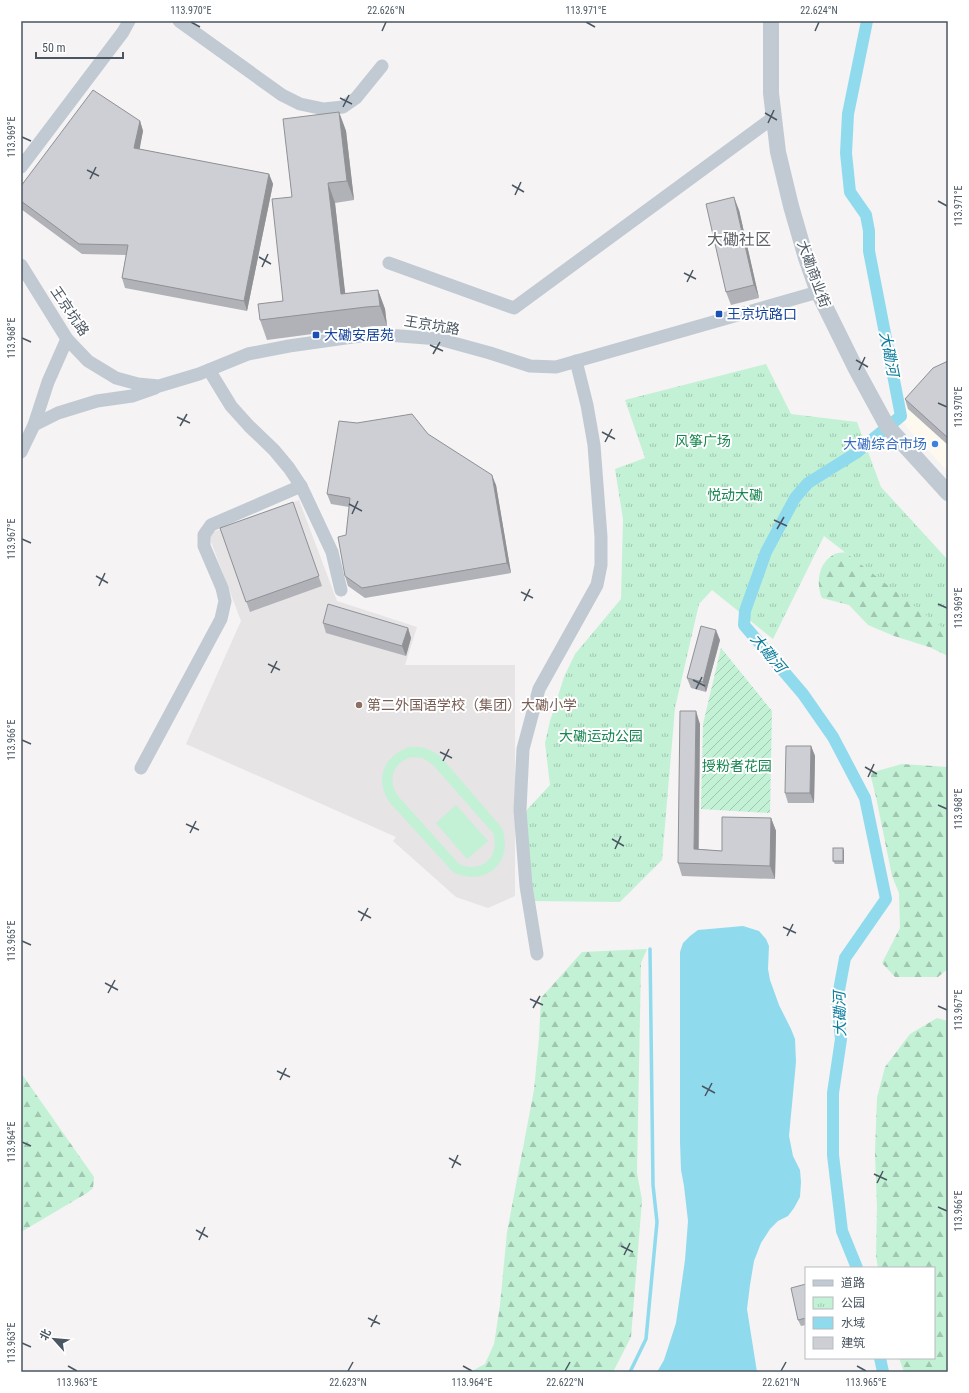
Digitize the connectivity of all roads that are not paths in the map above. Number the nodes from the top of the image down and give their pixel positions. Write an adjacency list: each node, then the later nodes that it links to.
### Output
1 (129, 21): 6 (street)
2 (179, 21): 4 (street)
3 (771, 21): 5 (street, 大磡商业街)
4 (382, 66)
5 (774, 117): 7 (street); 9 (street, 大磡商业街)
6 (21, 166)
7 (389, 263)
8 (21, 265): 10 (street, 王京坑路)
9 (818, 292): 11 (street, 王京坑路); 17 (street, 大磡商业街)
10 (67, 338): 13 (street, 王京坑路); 14 (street)
11 (576, 361): 12 (street, 王京坑路); 20 (street)
12 (209, 370): 13 (street, 王京坑路); 16 (street)
13 (159, 386): 14 (street)
14 (34, 426): 15 (street)
15 (21, 452)
16 (300, 486): 18 (street); 19 (street)
17 (948, 494)
18 (341, 590)
19 (141, 768)
20 (537, 954)

